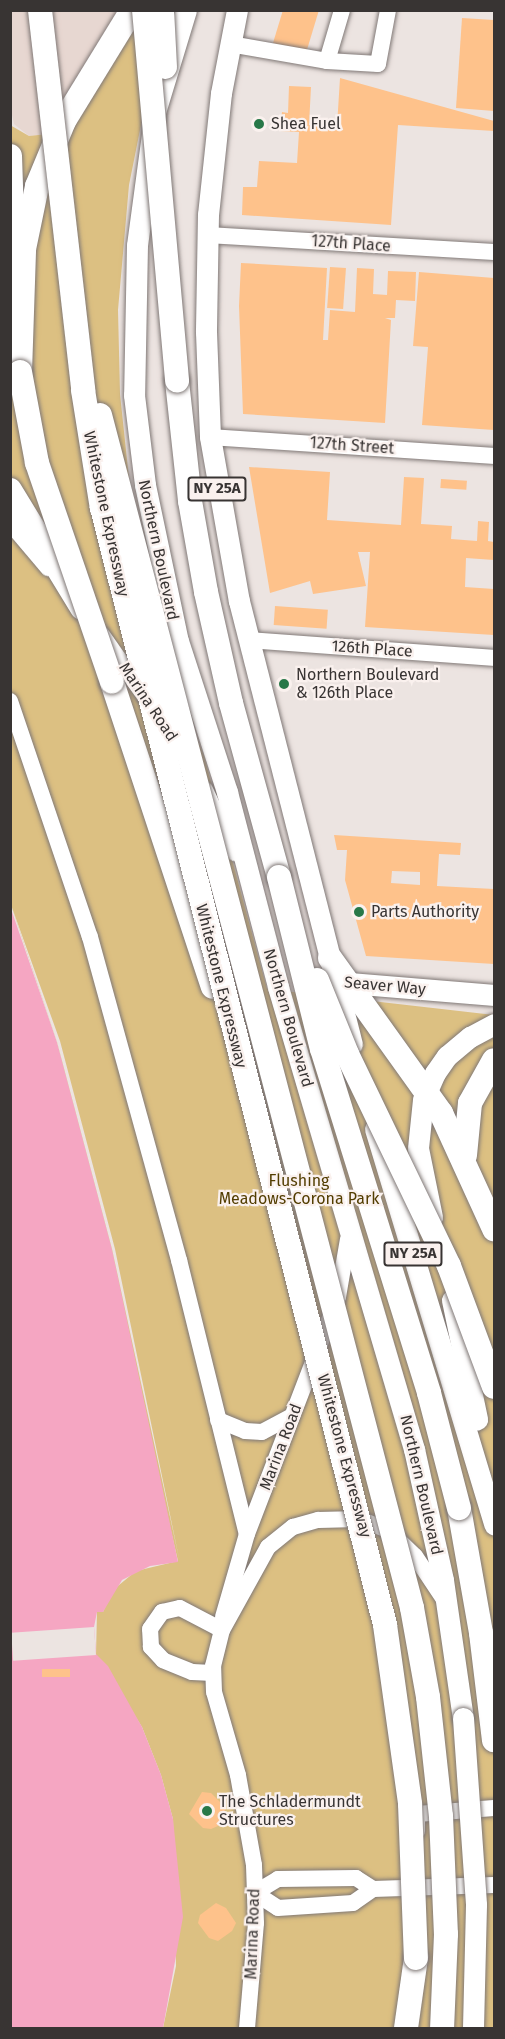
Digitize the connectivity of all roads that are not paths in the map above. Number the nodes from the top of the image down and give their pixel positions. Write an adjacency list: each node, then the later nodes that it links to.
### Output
1 (40, 10): 14 (highway, Whitestone Expressway, bridge)
2 (132, 10): 15 (highway)
3 (144, 10): 16 (highway, bridge)
4 (162, 10): 16 (highway, bridge)
5 (186, 10): 26 (main road, Northern Boulevard / NY 25A)
6 (239, 10): 9 (main road, NY 25A)
7 (342, 10): 10 (street)
8 (388, 10): 10 (street)
9 (230, 44): 10 (street); 12 (main road, NY 25A)
10 (327, 61)
11 (10, 156): 15 (highway)
12 (207, 235): 13 (street, 127th Place); 17 (main road, NY 25A)
13 (495, 252)
14 (70, 275): 34 (highway, Whitestone Expressway, bridge); 57 (highway, bridge)
15 (20, 372): 34 (highway, bridge)
16 (177, 381): 25 (highway)
17 (210, 437): 18 (street, 127th Street); 22 (main road, NY 25A)
18 (495, 456)
19 (10, 490): 21 (highway)
20 (10, 522): 21 (street, Marina Road)
21 (82, 608): 26 (street, Marina Road)
22 (249, 640): 23 (street, 126th Place); 27 (main road, NY 25A)
23 (495, 658)
24 (10, 701): 40 (street)
25 (279, 877): 38 (highway, bridge); 47 (highway, bridge)
26 (256, 900): 29 (main road, Northern Boulevard / NY 25A)
27 (330, 958): 28 (highway)
28 (342, 982): 29 (main road, Seaver Way); 30 (main road, Seaver Way); 33 (highway); 42 (main road, NY 25A)
29 (278, 987): 36 (main road, Northern Boulevard / NY 25A)
30 (495, 994)
31 (495, 1024): 33 (main road)
32 (495, 1060): 35 (highway)
33 (426, 1090): 35 (highway); 41 (main road)
34 (255, 1120): 53 (highway, Whitestone Expressway, bridge)
35 (467, 1166): 37 (highway)
36 (348, 1229): 39 (street, Marina Road); 44 (main road, Northern Boulevard / NY 25A)
37 (495, 1229)
38 (495, 1387)
39 (292, 1416): 40 (street); 43 (street, Marina Road)
40 (218, 1420): 43 (street)
41 (495, 1514)
42 (495, 1524)
43 (247, 1534): 45 (street, Marina Road)
44 (448, 1612): 45 (street, Marina Road); 58 (main road, Northern Boulevard / NY 25A, bridge)
45 (222, 1630): 46 (street, Marina Road); 46 (street)
46 (213, 1673): 52 (street, Marina Road)
47 (495, 1740)
48 (495, 1808): 50 (street)
49 (495, 1885): 50 (street)
50 (420, 1888): 51 (street)
51 (373, 1889): 52 (street); 52 (street)
52 (255, 1893): 54 (street, Marina Road)
53 (416, 1958): 55 (highway); 56 (highway)
54 (247, 2028)
55 (406, 2028)
56 (414, 2028)
57 (442, 2028)
58 (473, 2028)

